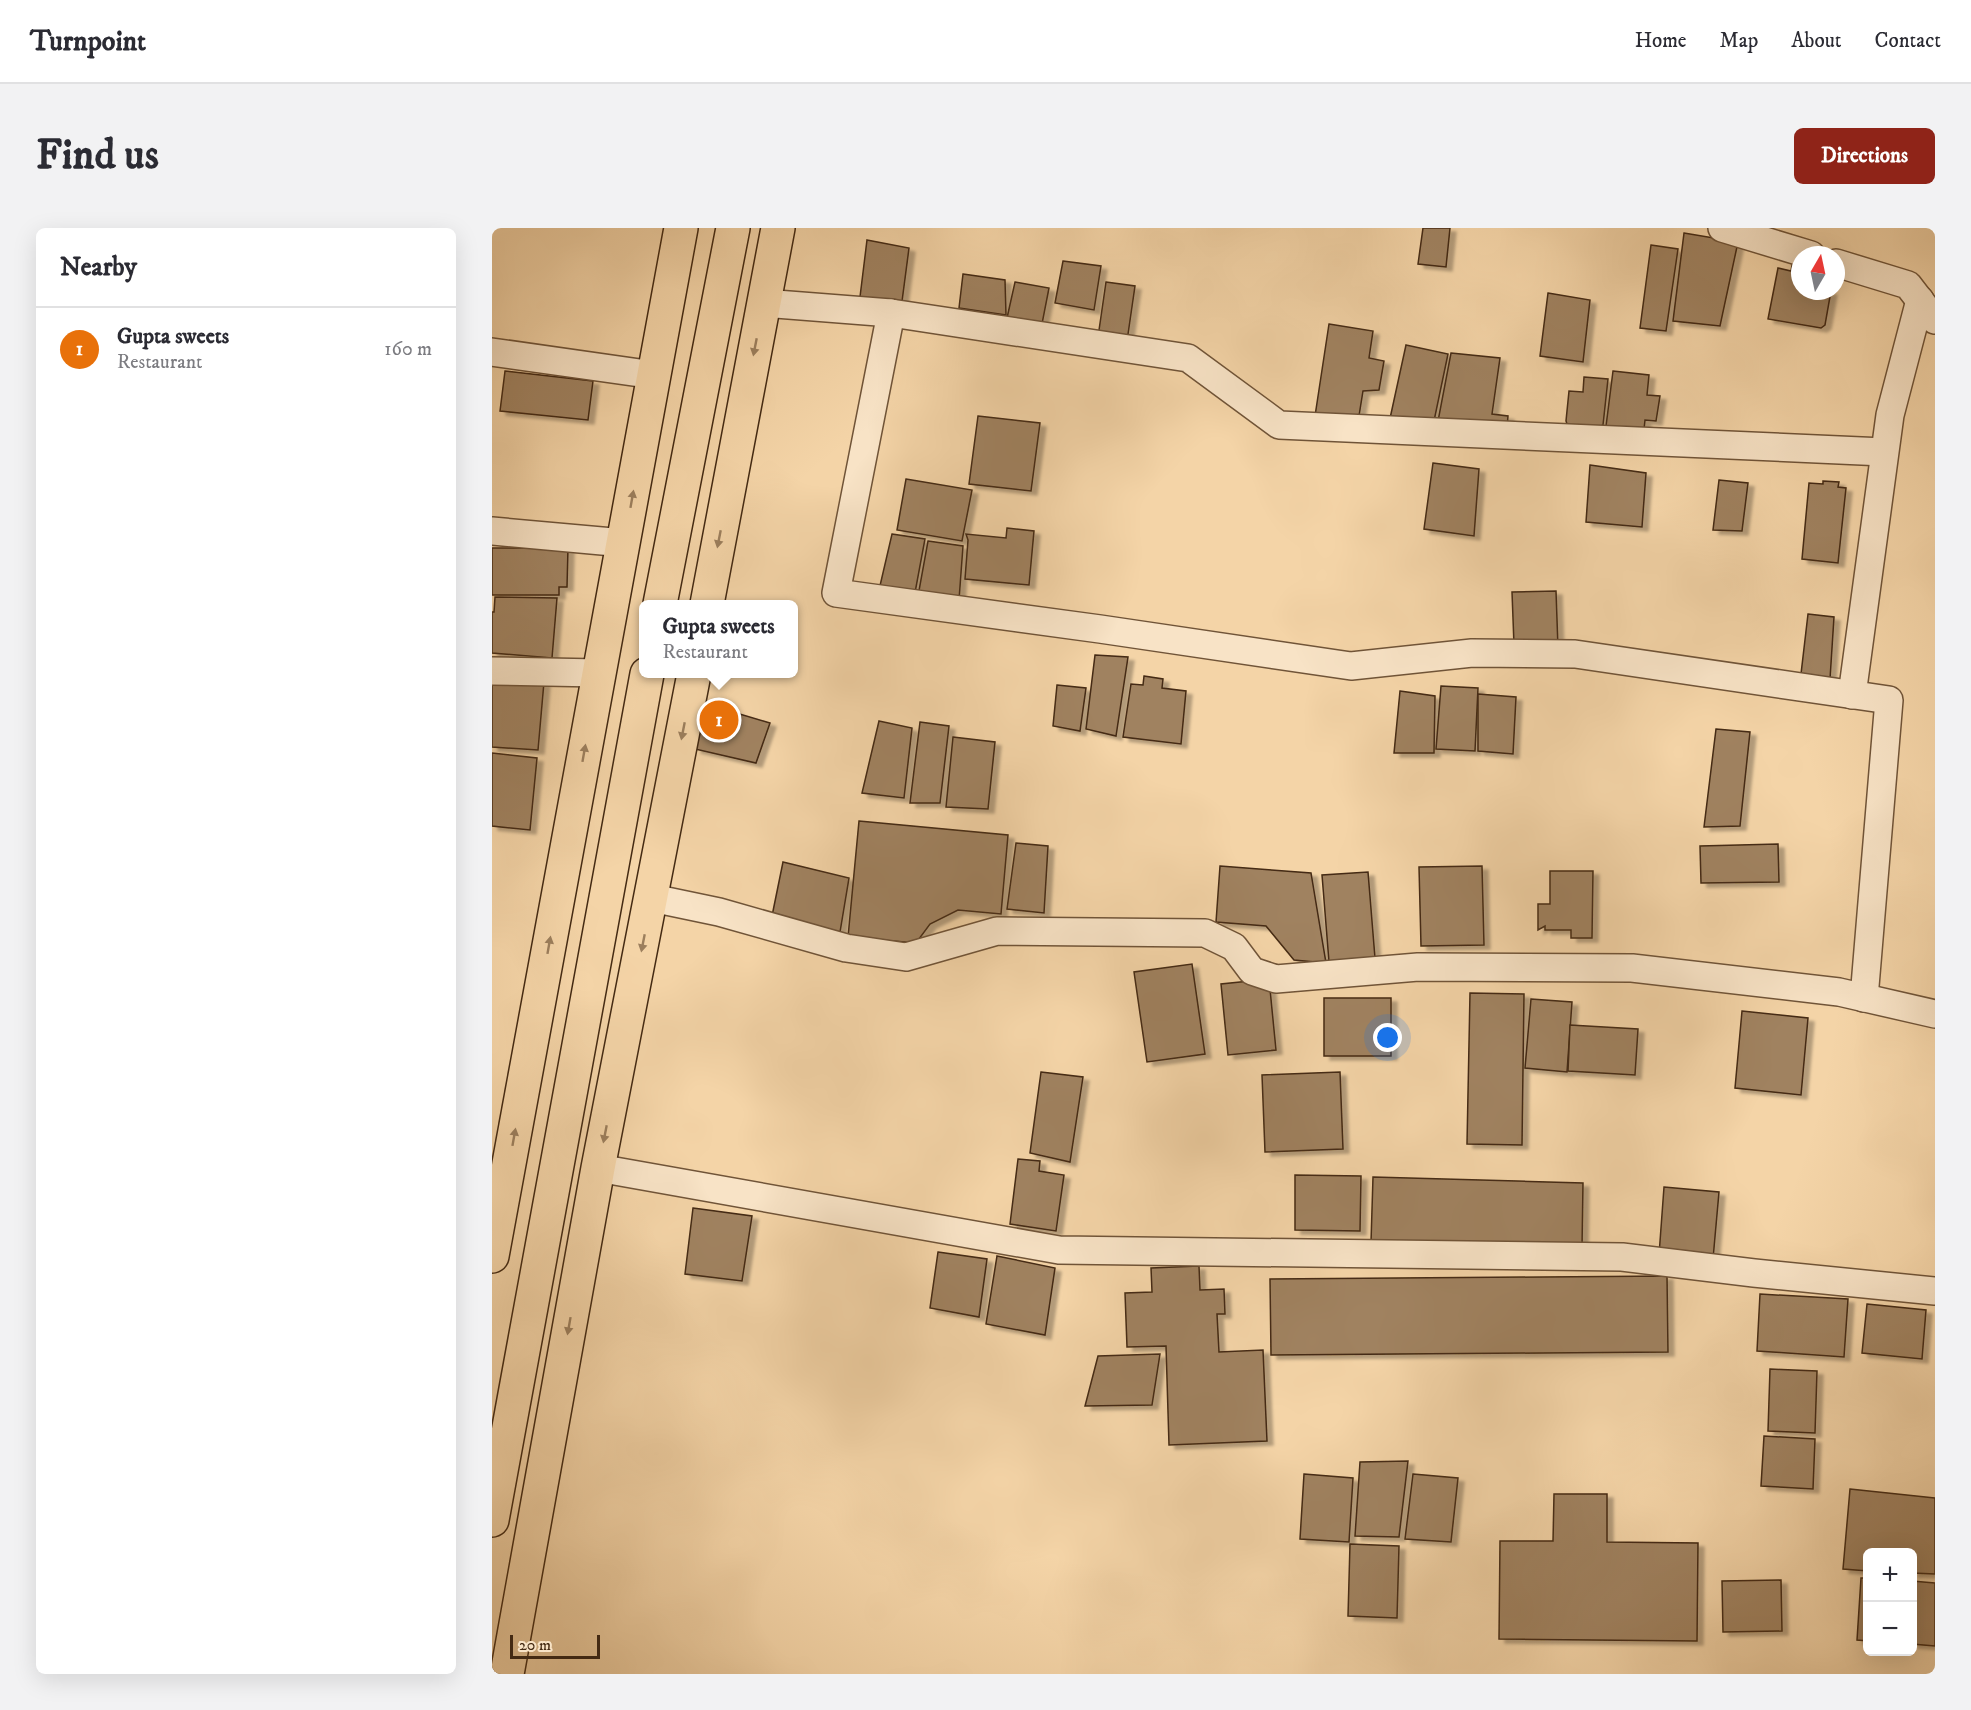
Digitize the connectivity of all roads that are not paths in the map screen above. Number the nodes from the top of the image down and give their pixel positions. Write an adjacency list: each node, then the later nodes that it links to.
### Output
1 (681, 228): 11 (highway)
2 (733, 228): 15 (highway)
3 (778, 228): 7 (highway)
4 (1722, 228): 5 (street)
5 (1791, 249)
6 (1845, 266): 8 (street)
7 (764, 303): 9 (street); 16 (highway, one-way to 16)
8 (1927, 310): 12 (street)
9 (891, 313): 12 (street); 21 (street)
10 (492, 352): 11 (street)
11 (654, 375): 14 (highway, one-way to 11)
12 (1884, 452): 21 (street)
13 (492, 531): 14 (street)
14 (624, 543): 18 (highway)
15 (661, 600)
16 (708, 600)
17 (492, 671): 18 (street)
18 (599, 673): 26 (highway, one-way to 18)
19 (646, 678): 28 (highway)
20 (693, 678): 22 (highway, one-way to 22)
21 (1852, 694): 23 (street)
22 (652, 898): 23 (street); 25 (highway, one-way to 25)
23 (1864, 998): 24 (street)
24 (1935, 1014)
25 (598, 1168): 27 (street); 29 (highway, one-way to 29)
26 (492, 1256)
27 (1935, 1291)
28 (492, 1520)
29 (507, 1674)

